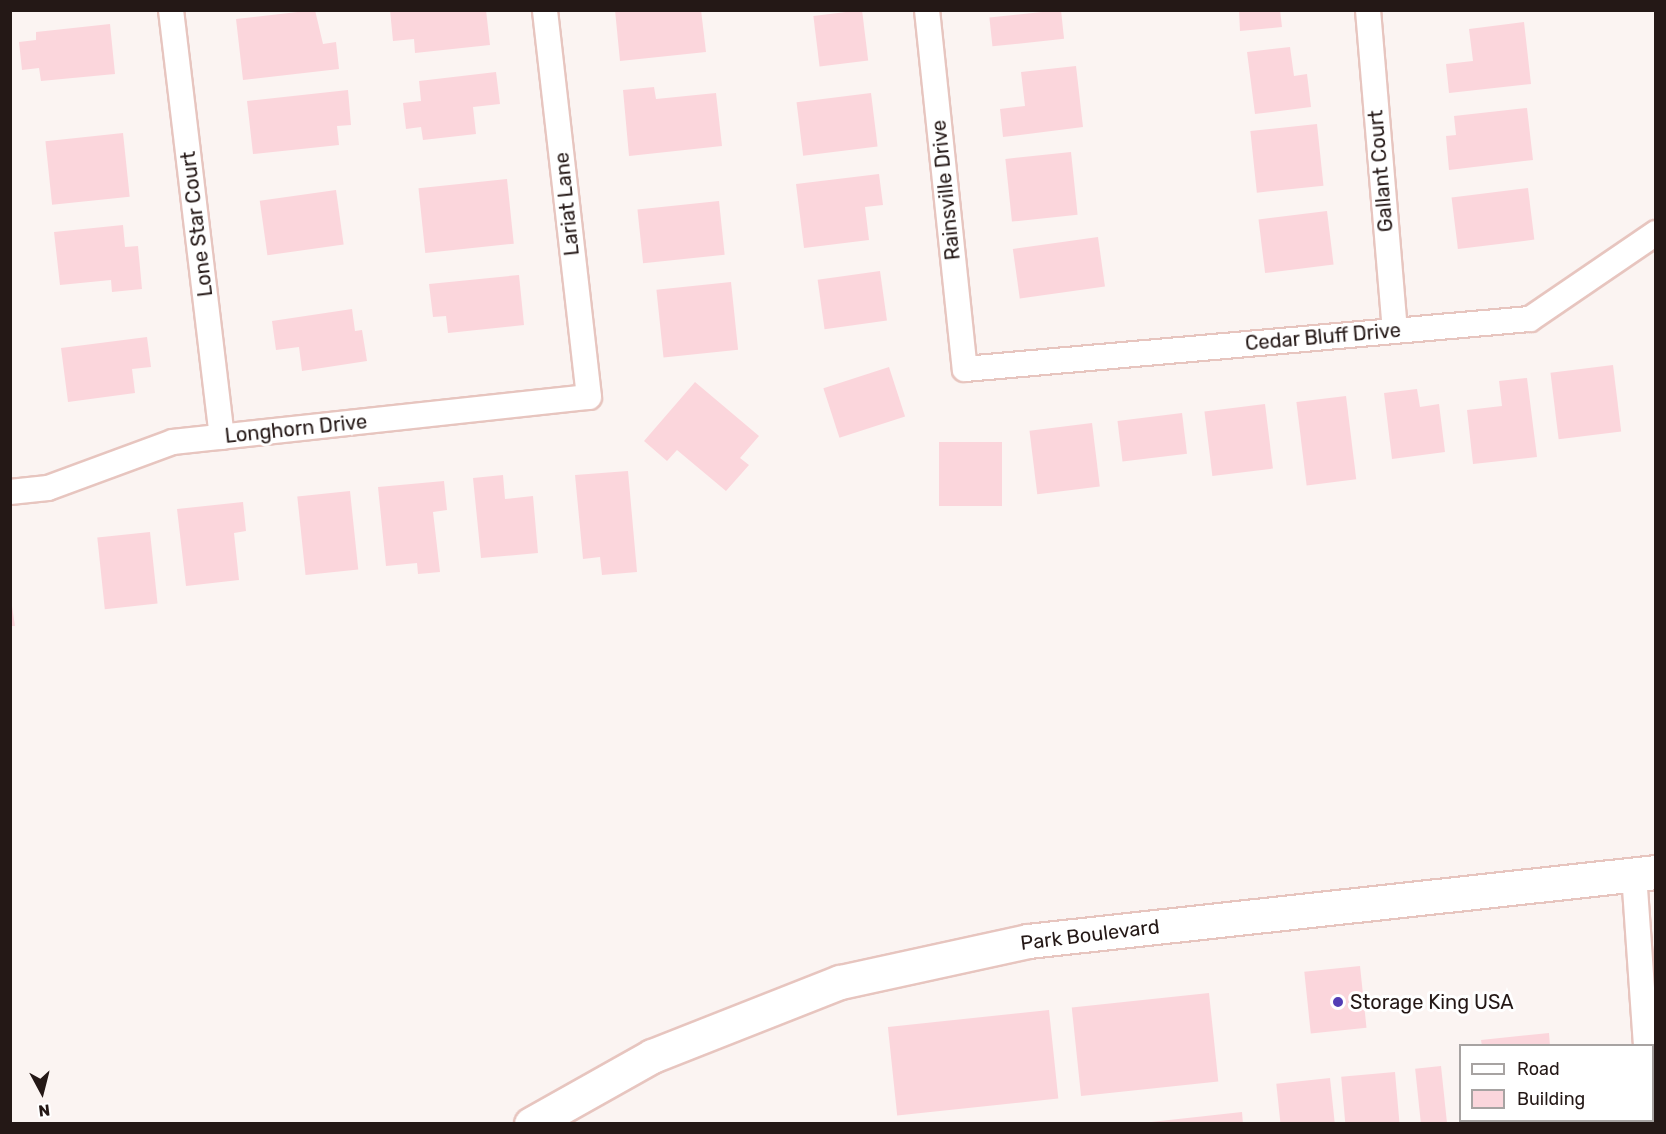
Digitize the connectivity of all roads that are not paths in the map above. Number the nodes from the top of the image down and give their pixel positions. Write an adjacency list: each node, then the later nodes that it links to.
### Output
1 (171, 10): 9 (street, Lone Star Court)
2 (545, 10): 8 (street, Lariat Lane)
3 (927, 10): 7 (street, Rainsville Drive)
4 (1368, 10): 6 (street, Gallant Court)
5 (1656, 233): 6 (street, Cedar Bluff Drive)
6 (1395, 331): 7 (street, Cedar Bluff Drive)
7 (965, 369)
8 (589, 397): 9 (street, Longhorn Drive)
9 (222, 436): 10 (street, Longhorn Drive)
10 (10, 492)
11 (1645, 873): 12 (street); 13 (main road, Park Boulevard)
12 (1646, 1044)
13 (542, 1117): 14 (main road, Park Boulevard)
14 (510, 1124)

